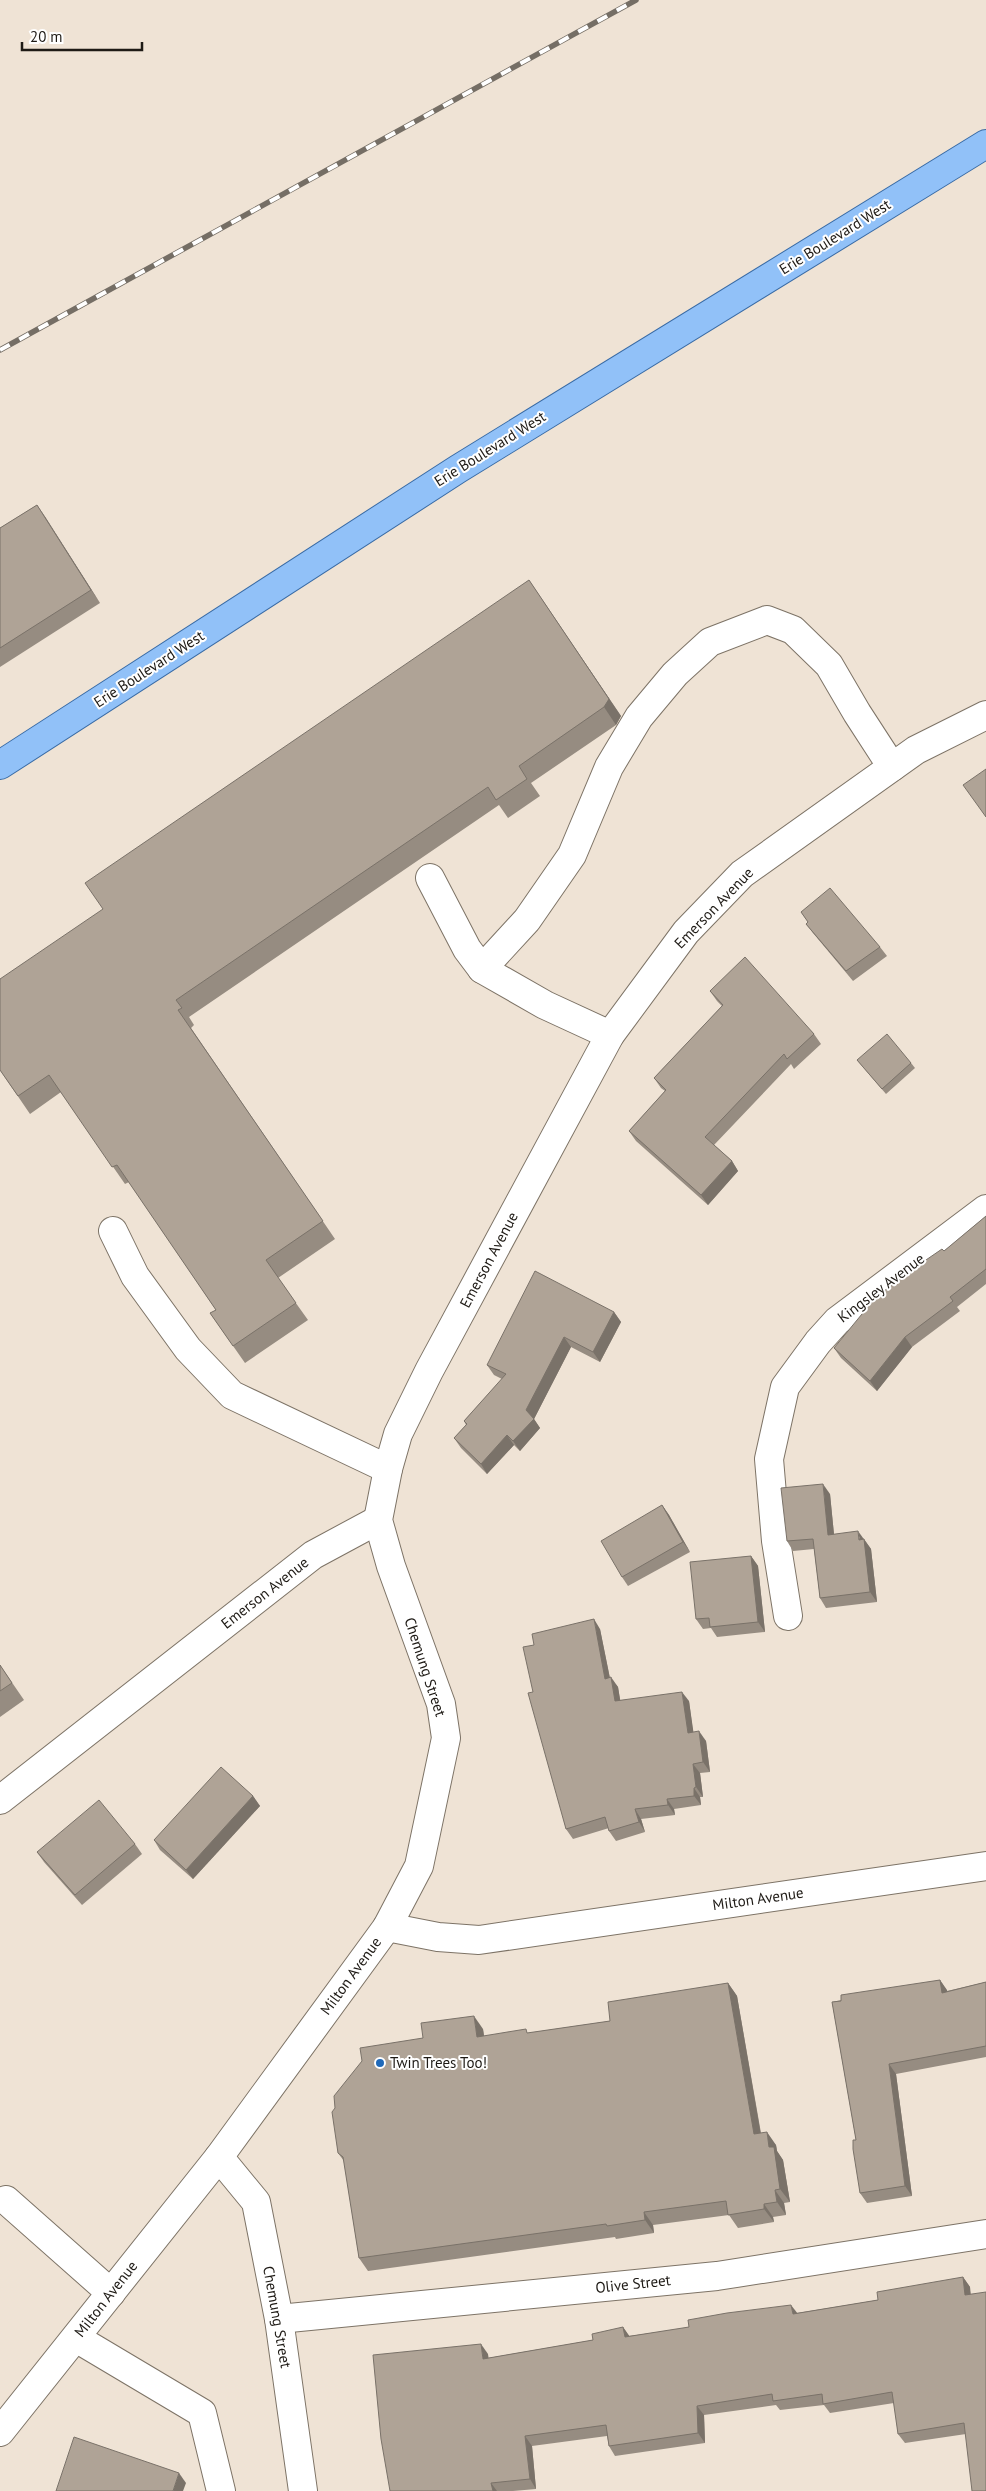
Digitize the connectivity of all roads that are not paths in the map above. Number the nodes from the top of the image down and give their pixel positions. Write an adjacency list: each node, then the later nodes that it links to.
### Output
1 (986, 144): 3 (main road, Erie Boulevard West)
2 (986, 715): 4 (street, Emerson Avenue)
3 (0, 765)
4 (892, 767): 6 (street); 7 (street, Emerson Avenue)
5 (430, 878): 6 (street)
6 (482, 969): 7 (street)
7 (610, 1035): 10 (street, Emerson Avenue)
8 (986, 1209): 12 (street, Kingsley Avenue)
9 (113, 1231): 10 (street)
10 (388, 1469): 11 (street, Emerson Avenue)
11 (378, 1520): 13 (street, Emerson Avenue); 15 (street, Chemung Street)
12 (788, 1616)
13 (0, 1800)
14 (986, 1866): 15 (street, Milton Avenue)
15 (387, 1927): 16 (street, Milton Avenue)
16 (219, 2157): 19 (street, Milton Avenue); 20 (street, Chemung Street)
17 (6, 2200): 19 (street)
18 (986, 2234): 20 (street, Olive Street)
19 (111, 2293): 21 (street, Milton Avenue)
20 (279, 2319): 24 (street, Chemung Street)
21 (76, 2338): 22 (street, Milton Avenue); 23 (street)
22 (0, 2432)
23 (221, 2491)
24 (303, 2491)

